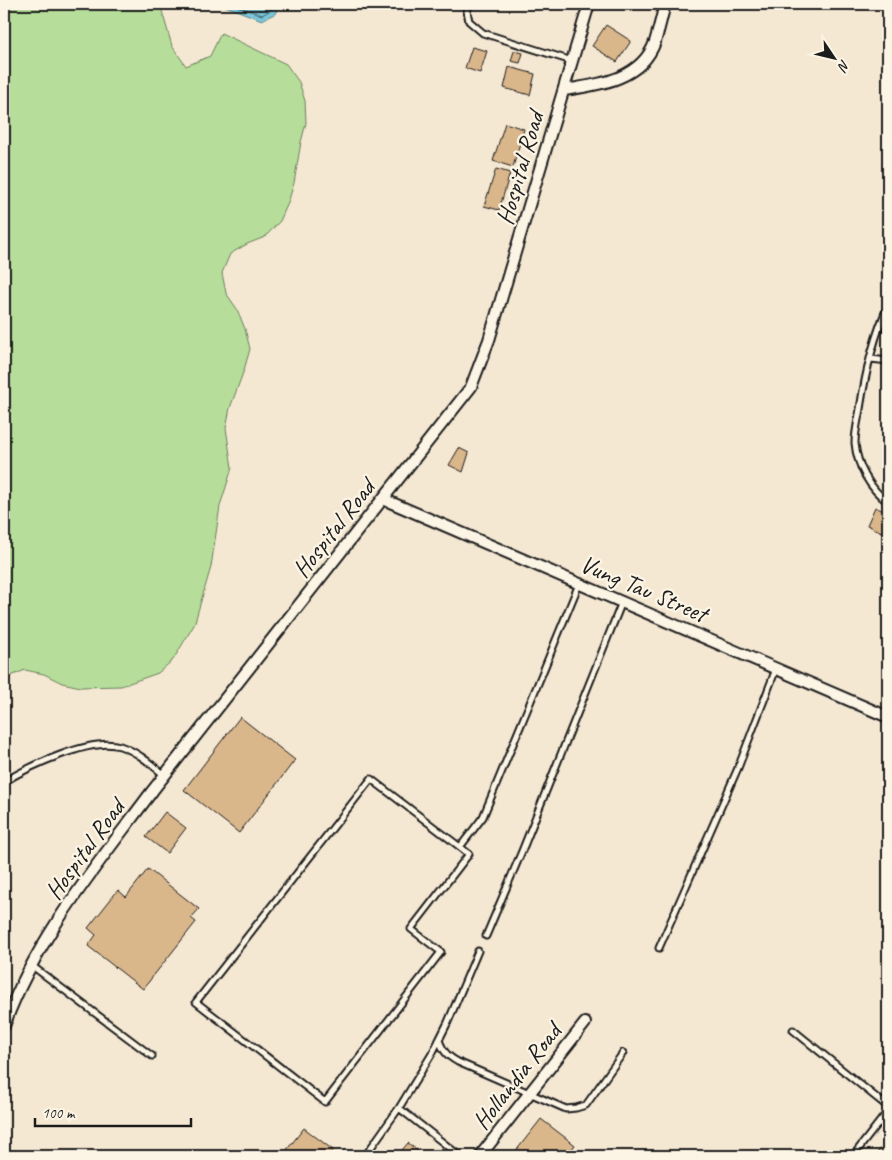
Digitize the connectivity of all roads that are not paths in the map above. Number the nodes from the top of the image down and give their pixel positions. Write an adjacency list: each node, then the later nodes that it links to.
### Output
1 (470, 4): 4 (lane)
2 (589, 4): 4 (street, Hospital Road)
3 (665, 4): 5 (street)
4 (572, 61): 5 (street, Hospital Road)
5 (564, 90): 9 (street, Hospital Road)
6 (888, 306): 7 (lane)
7 (871, 359): 8 (lane); 10 (lane)
8 (888, 362)
9 (383, 499): 11 (street, Vung Tau Street); 15 (street, Hospital Road)
10 (888, 502)
11 (579, 583): 12 (street, Vung Tau Street); 17 (lane)
12 (622, 602): 13 (street, Vung Tau Street); 18 (lane)
13 (776, 669): 14 (street, Vung Tau Street); 19 (lane)
14 (888, 717)
15 (165, 776): 16 (lane); 21 (street, Hospital Road)
16 (4, 782)
17 (460, 847): 17 (lane)
18 (486, 936)
19 (659, 948)
20 (478, 951): 25 (lane)
21 (31, 965): 23 (street, Hospital Road); 27 (lane)
22 (585, 1023): 28 (street, Hollandia Road)
23 (4, 1026)
24 (793, 1030): 29 (lane)
25 (439, 1040): 28 (lane); 30 (lane)
26 (624, 1053): 28 (lane)
27 (152, 1056)
28 (529, 1094): 34 (street, Hollandia Road)
29 (888, 1107)
30 (399, 1108): 32 (lane); 33 (lane)
31 (888, 1111): 35 (lane)
32 (365, 1156)
33 (460, 1156)
34 (480, 1156)
35 (853, 1156)

